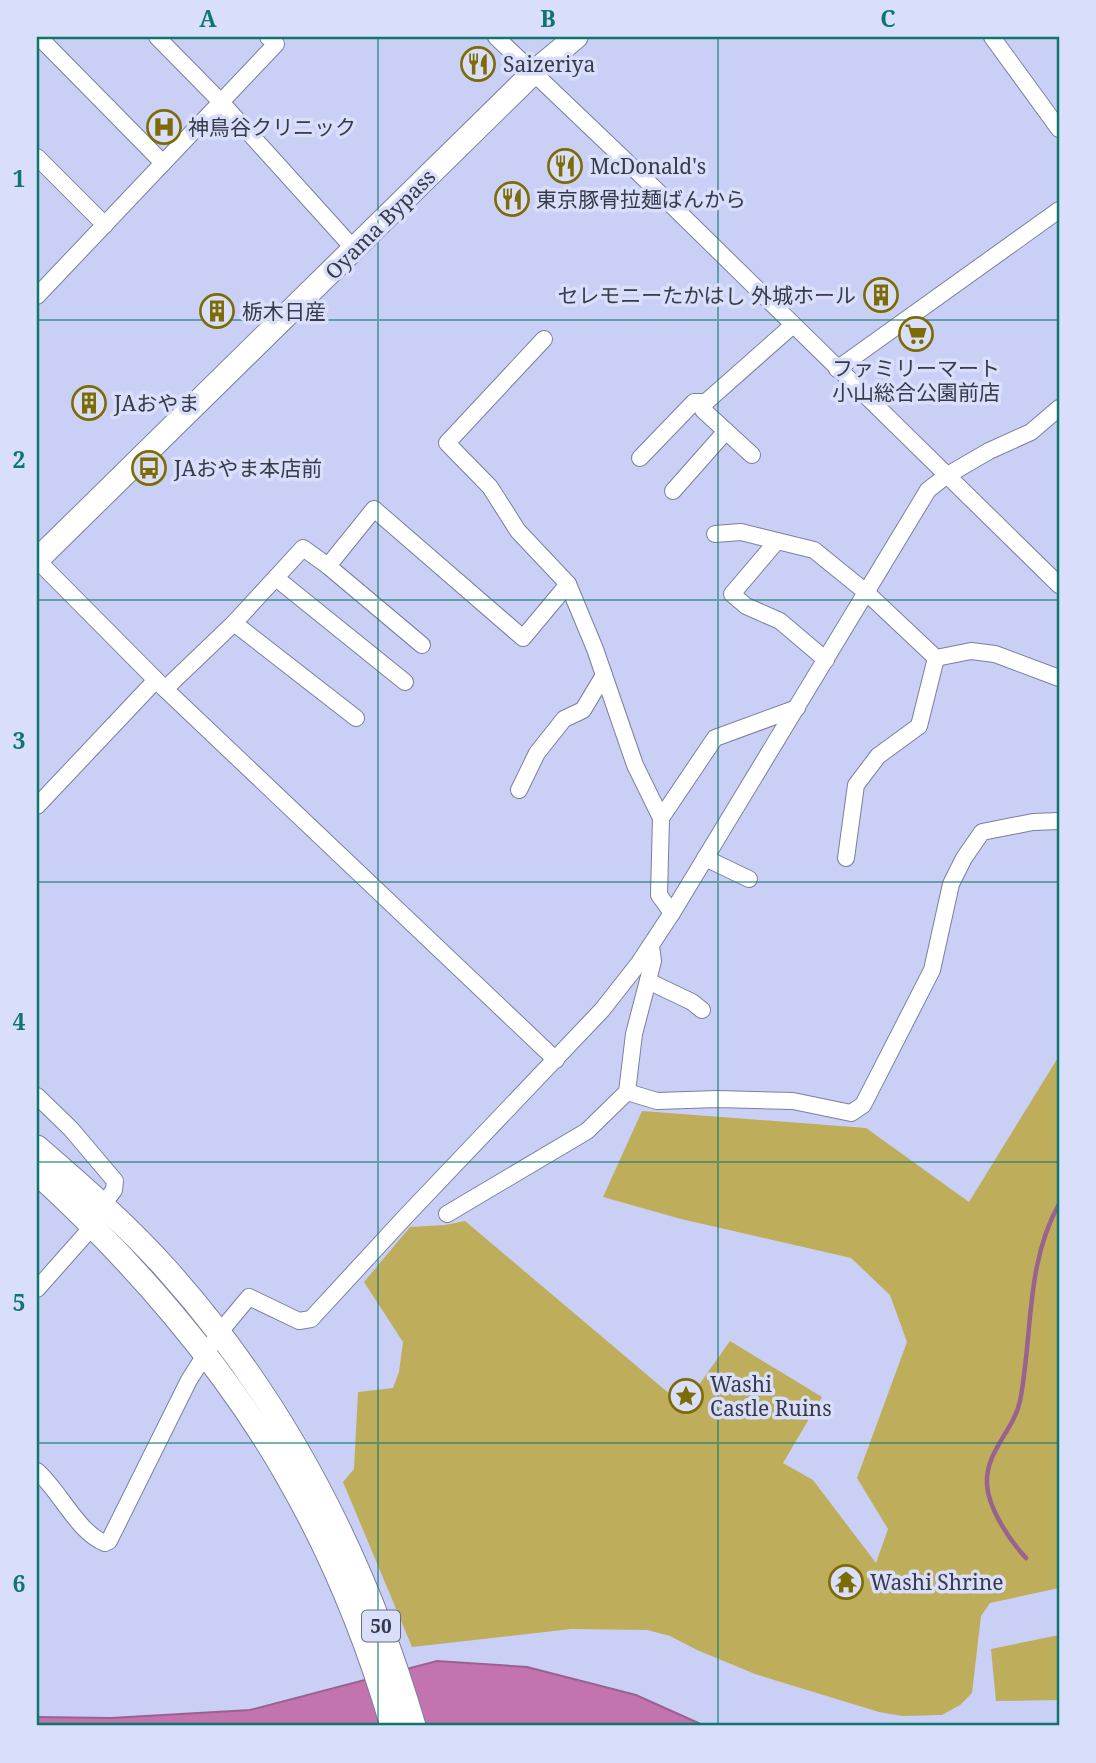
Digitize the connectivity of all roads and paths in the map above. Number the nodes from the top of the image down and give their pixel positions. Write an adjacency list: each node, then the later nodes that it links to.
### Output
1 (39, 37): 11 (street)
2 (157, 37): 8 (street)
3 (268, 37): 8 (street)
4 (496, 37): 7 (street)
5 (576, 37): 7 (highway, Oyama Bypass)
6 (992, 37): 9 (street)
7 (534, 72): 14 (highway, Oyama Bypass); 16 (street)
8 (222, 103): 11 (street); 14 (street)
9 (1059, 129)
10 (37, 157): 13 (street)
11 (163, 163): 13 (street)
12 (1059, 210): 18 (street)
13 (105, 225): 15 (street)
14 (354, 249): 28 (highway, Oyama Bypass)
15 (37, 296)
16 (793, 325): 18 (street); 19 (street)
17 (544, 339): 31 (street)
18 (837, 369): 24 (street)
19 (706, 402): 21 (street); 23 (street)
20 (1059, 408): 24 (street)
21 (726, 431): 22 (street); 25 (street)
22 (752, 454)
23 (640, 458)
24 (946, 476): 32 (street); 33 (street)
25 (673, 491)
26 (715, 534): 27 (street)
27 (777, 541): 33 (street); 37 (street)
28 (37, 560): 41 (street)
29 (328, 566): 30 (street); 31 (street); 35 (street)
30 (276, 578): 34 (street); 40 (street)
31 (568, 584): 38 (street)
32 (1059, 585)
33 (867, 593): 36 (street); 37 (street)
34 (234, 623): 41 (street); 43 (street)
35 (422, 645)
36 (936, 658): 39 (street); 49 (street)
37 (826, 660): 42 (street)
38 (604, 675): 44 (street); 46 (street)
39 (1059, 678)
40 (405, 682)
41 (160, 685): 45 (street); 55 (street)
42 (797, 708): 46 (street); 48 (street)
43 (356, 718)
44 (519, 789)
45 (37, 806)
46 (661, 818): 51 (street)
47 (1059, 821): 56 (street)
48 (705, 858): 50 (street); 51 (street)
49 (846, 858)
50 (749, 879)
51 (672, 913): 52 (street)
52 (651, 946): 53 (street); 55 (street)
53 (648, 981): 54 (street); 56 (street)
54 (702, 1010)
55 (556, 1060): 65 (street)
56 (627, 1092): 62 (street)
57 (37, 1096): 61 (street)
58 (37, 1147): 61 (highway, 50)
59 (37, 1174): 63 (highway, 50)
60 (37, 1185): 63 (highway)
61 (102, 1206): 65 (highway, 50)
62 (447, 1214)
63 (86, 1220): 64 (street); 66 (highway, 50)
64 (37, 1289)
65 (219, 1333): 66 (street); 68 (highway, 50)
66 (204, 1356): 67 (street); 68 (highway, 50)
67 (37, 1471)
68 (329, 1532): 69 (highway, 50); 70 (highway, 50)
69 (392, 1726)
70 (415, 1726)

